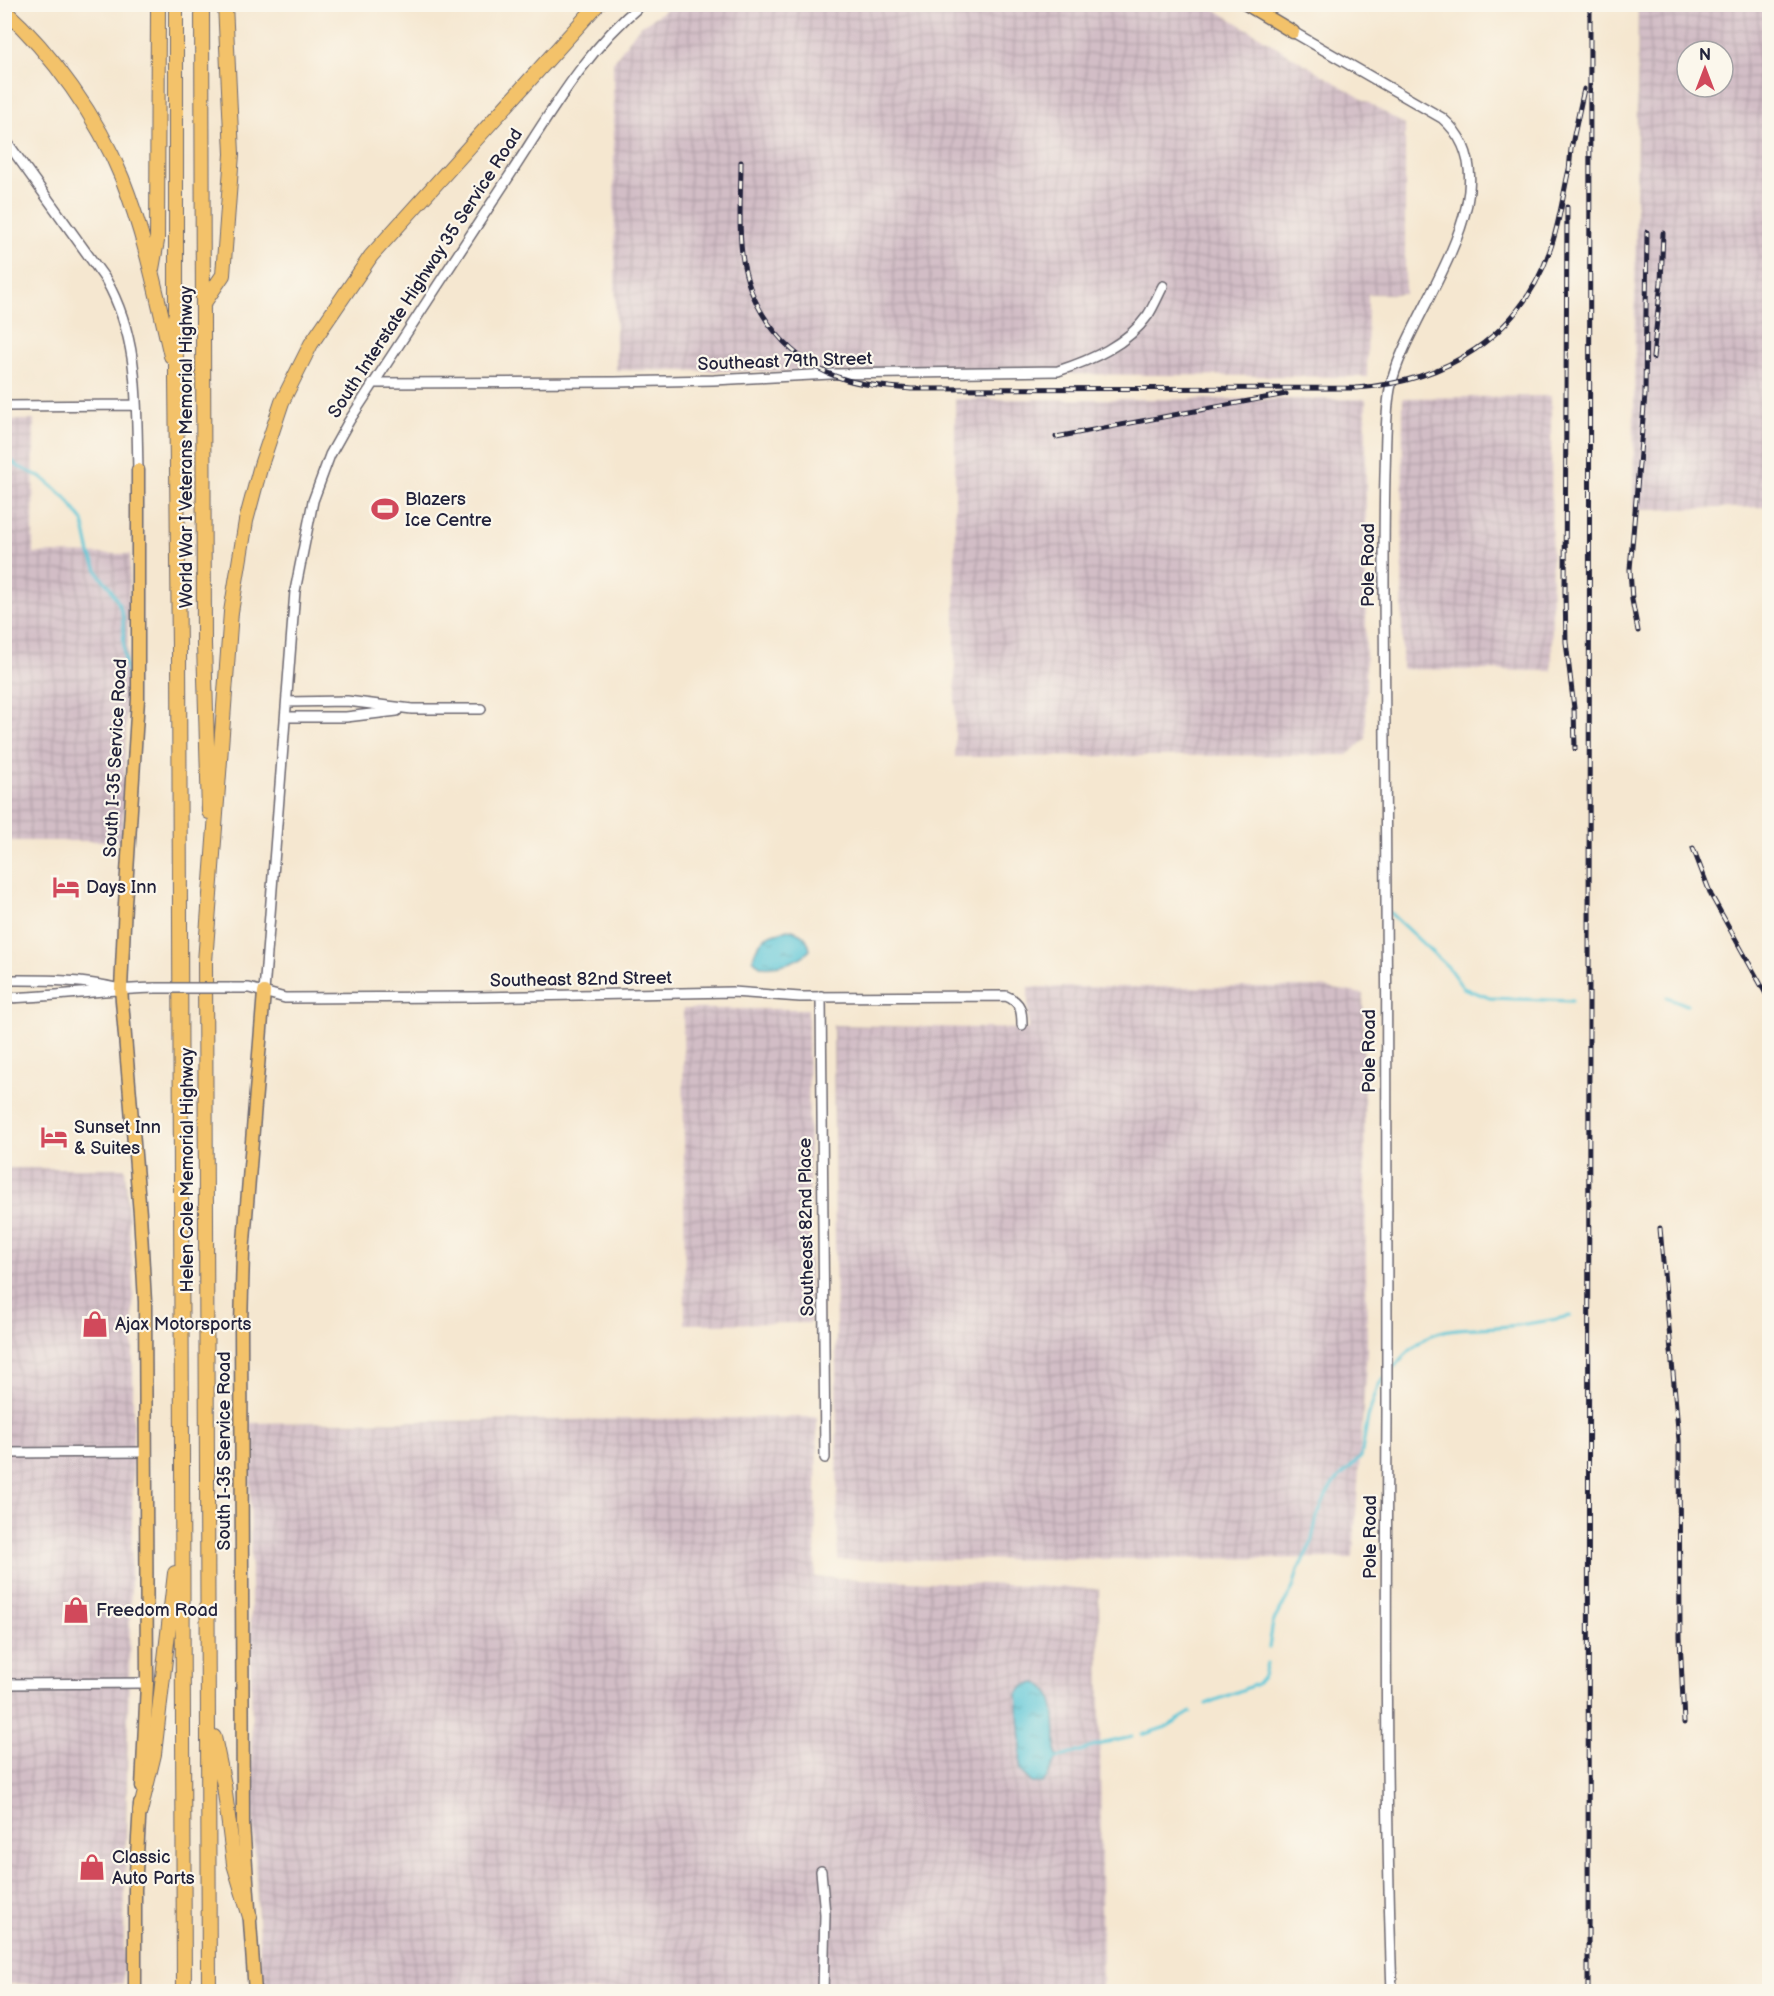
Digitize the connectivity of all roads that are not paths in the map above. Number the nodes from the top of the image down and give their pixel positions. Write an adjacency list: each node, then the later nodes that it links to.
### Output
1 (158, 4): 11 (highway)
2 (176, 4): 14 (highway, World War I Veterans Memorial Highway)
3 (202, 4): 13 (highway, World War I Veterans Memorial Highway)
4 (225, 4): 13 (highway)
5 (598, 4): 25 (highway)
6 (642, 4): 15 (street, South Interstate Highway 35 Service Road)
7 (1246, 4): 9 (main road)
8 (4, 10): 11 (highway)
9 (1293, 32): 47 (street, Pole Road)
10 (4, 138): 16 (street, South I-35 Service Road)
11 (151, 274): 14 (highway)
12 (1163, 286): 15 (street, Southeast 79th Street)
13 (204, 303): 25 (highway, World War I Veterans Memorial Highway)
14 (176, 378): 20 (highway, World War I Veterans Memorial Highway)
15 (373, 383): 19 (street, South Interstate Highway 35 Service Road)
16 (136, 405): 17 (street); 18 (street, South I-35 Service Road)
17 (4, 406)
18 (138, 471): 27 (main road, South I-35 Service Road)
19 (295, 591): 21 (street, South I-35 Service Road)
20 (179, 650): 35 (highway, Helen Cole Memorial Highway)
21 (287, 702): 22 (street); 24 (street, South I-35 Service Road)
22 (412, 709): 23 (street); 24 (street)
23 (481, 709)
24 (286, 717): 28 (street, South I-35 Service Road)
25 (211, 889): 38 (highway, Helen Cole Memorial Highway)
26 (4, 980): 27 (street, Southeast 82nd Street)
27 (121, 989): 28 (street, Southeast 82nd Street, bridge); 30 (street, Southeast 82nd Street); 32 (main road, South I-35 Service Road)
28 (264, 992): 29 (street, Southeast 82nd Street); 41 (main road, South I-35 Service Road)
29 (821, 996): 31 (street, Southeast 82nd Street); 34 (street, Southeast 82nd Place)
30 (4, 998)
31 (1022, 1025)
32 (146, 1452): 33 (street); 36 (main road)
33 (4, 1453)
34 (825, 1458)
35 (182, 1511): 39 (highway); 43 (highway, Helen Cole Memorial Highway)
36 (147, 1683): 37 (street); 39 (main road)
37 (4, 1684)
38 (208, 1706): 41 (highway); 44 (highway, Helen Cole Memorial Highway)
39 (140, 1812): 42 (main road)
40 (821, 1870): 46 (street)
41 (250, 1917): 45 (main road)
42 (135, 1992)
43 (184, 1992)
44 (209, 1992)
45 (255, 1992)
46 (822, 1992)
47 (1392, 1992)

